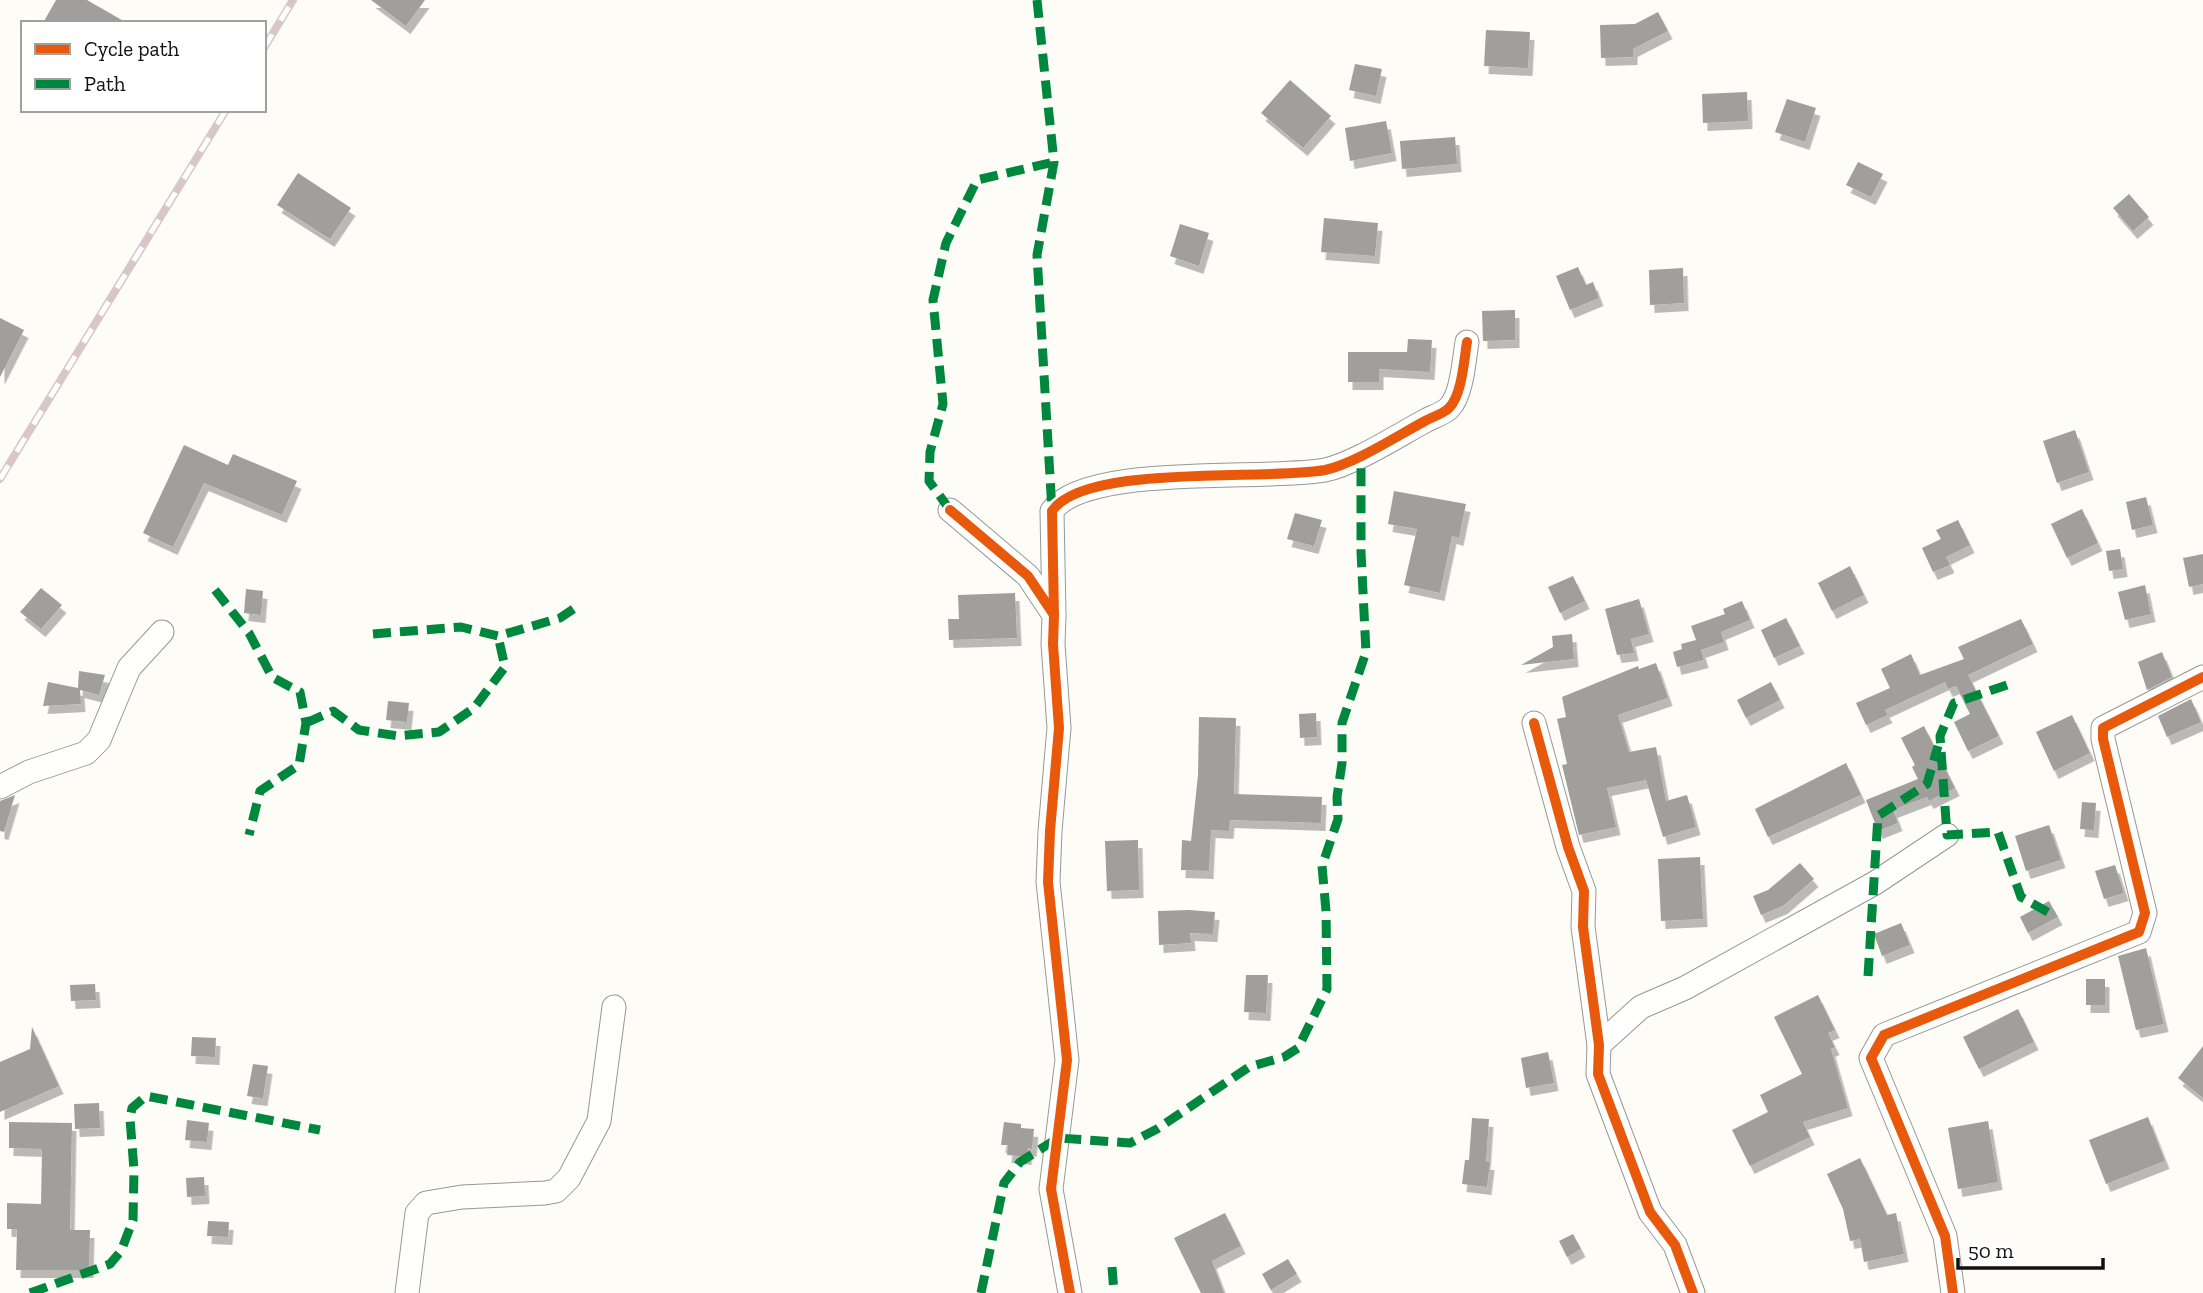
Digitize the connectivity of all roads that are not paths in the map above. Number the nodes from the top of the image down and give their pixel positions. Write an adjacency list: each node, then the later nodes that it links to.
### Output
1 (1467, 342): 3 (street)
2 (950, 510): 3 (street)
3 (1054, 615): 12 (street)
4 (162, 632): 7 (street)
5 (2203, 677): 14 (street)
6 (1534, 723): 10 (street)
7 (0, 787)
8 (1947, 835): 10 (street)
9 (614, 1007): 11 (street)
10 (1599, 1045): 13 (street)
11 (407, 1293)
12 (1070, 1293)
13 (1693, 1293)
14 (1953, 1293)

